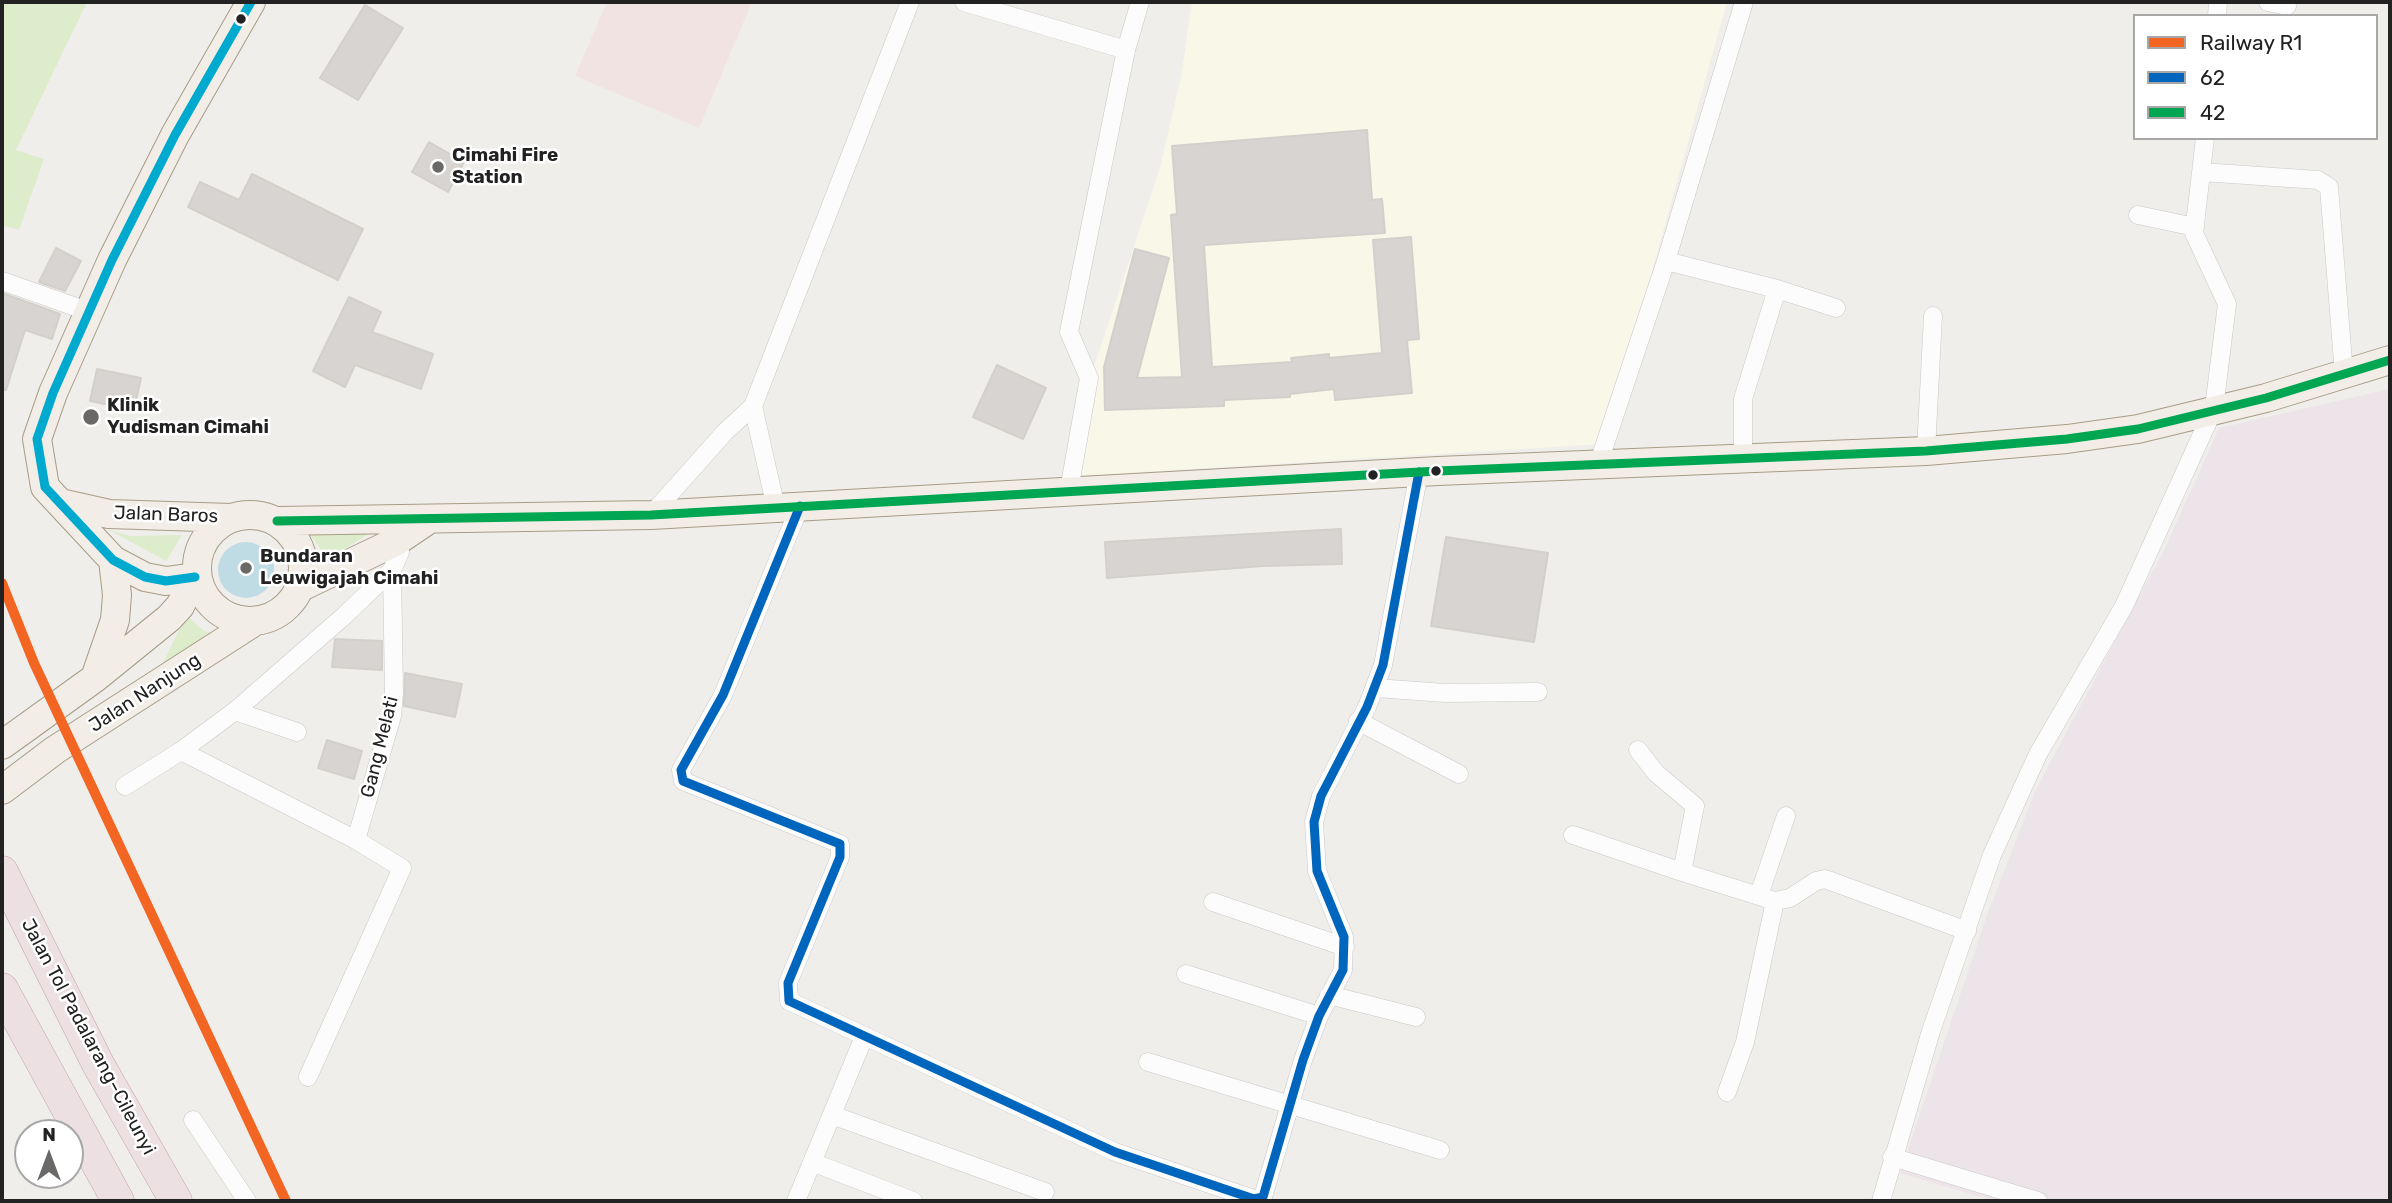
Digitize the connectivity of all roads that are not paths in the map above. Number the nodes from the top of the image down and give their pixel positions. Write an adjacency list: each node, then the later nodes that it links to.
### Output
1 (251, 2): 17 (main road, Jalan Baros)
2 (910, 2): 21 (street)
3 (964, 2): 8 (street)
4 (1140, 2): 8 (street)
5 (1744, 2): 13 (street)
6 (2268, 2): 7 (street)
7 (2287, 6)
8 (1126, 50): 27 (street)
9 (2205, 140): 10 (street)
10 (2202, 172): 12 (street); 20 (street)
11 (2138, 215): 12 (street)
12 (2195, 227): 22 (street)
13 (1666, 261): 15 (street); 25 (street)
14 (2, 282): 17 (street)
15 (1777, 289): 16 (street); 24 (street)
16 (1836, 308)
17 (90, 313): 28 (main road, Jalan Baros)
18 (1933, 316): 23 (street)
19 (2390, 360): 20 (main road)
20 (2344, 374): 22 (main road)
21 (753, 406): 29 (street); 30 (street)
22 (2214, 408): 23 (main road); 59 (street)
23 (1926, 452): 24 (main road)
24 (1744, 460): 25 (main road)
25 (1598, 465): 26 (main road)
26 (1419, 472): 27 (main road); 41 (street)
27 (1069, 490): 29 (main road)
28 (60, 503): 31 (main road, Jalan Baros); 35 (main road, Jalan Baros)
29 (788, 507): 30 (main road); 66 (street)
30 (651, 515): 32 (main road)
31 (231, 518): 33 (main road); 37 (main road)
32 (428, 520): 33 (main road); 34 (main road)
33 (277, 521): 38 (main road)
34 (397, 541): 36 (street, Gang Melati); 38 (main road)
35 (113, 559): 37 (main road, Jalan Baros); 40 (main road)
36 (392, 570): 43 (street); 54 (street, Gang Melati)
37 (195, 577): 39 (main road); 40 (main road, Jalan Nanjung)
38 (301, 587): 39 (main road)
39 (254, 622): 51 (main road, Jalan Nanjung)
40 (95, 678): 46 (main road, Jalan Nanjung)
41 (1376, 688): 42 (street); 44 (street)
42 (1538, 692)
43 (235, 711): 45 (street); 48 (street)
44 (1358, 721): 49 (street); 60 (street)
45 (298, 732)
46 (2, 745)
47 (1638, 750): 56 (street)
48 (181, 751): 50 (street); 54 (street)
49 (1459, 774)
50 (125, 786)
51 (2, 790)
52 (1786, 816): 57 (street)
53 (1573, 835): 56 (street)
54 (356, 840): 68 (street)
55 (2, 872): 79 (highway, Jalan Tol Padalarang–Cileunyi)
56 (1682, 872): 57 (street)
57 (1767, 898): 59 (street); 69 (street)
58 (1213, 902): 60 (street)
59 (1967, 931): 74 (street)
60 (1345, 947): 63 (street)
61 (1186, 974): 64 (street)
62 (2, 989): 78 (highway)
63 (1329, 995): 64 (street); 65 (street)
64 (1319, 1016): 70 (street)
65 (1416, 1017)
66 (864, 1037): 71 (street); 77 (street)
67 (1148, 1062): 70 (street)
68 (308, 1077)
69 (1727, 1092)
70 (1287, 1105): 73 (street); 77 (street)
71 (832, 1115): 75 (street); 76 (street)
72 (193, 1120): 80 (street)
73 (1440, 1150)
74 (1892, 1157): 83 (street); 84 (street)
75 (812, 1162): 81 (street); 82 (street)
76 (1045, 1192)
77 (1240, 1198)
78 (118, 1201)
79 (176, 1201)
80 (247, 1201)
81 (796, 1201)
82 (913, 1201)
83 (1881, 1201)
84 (2038, 1201)

